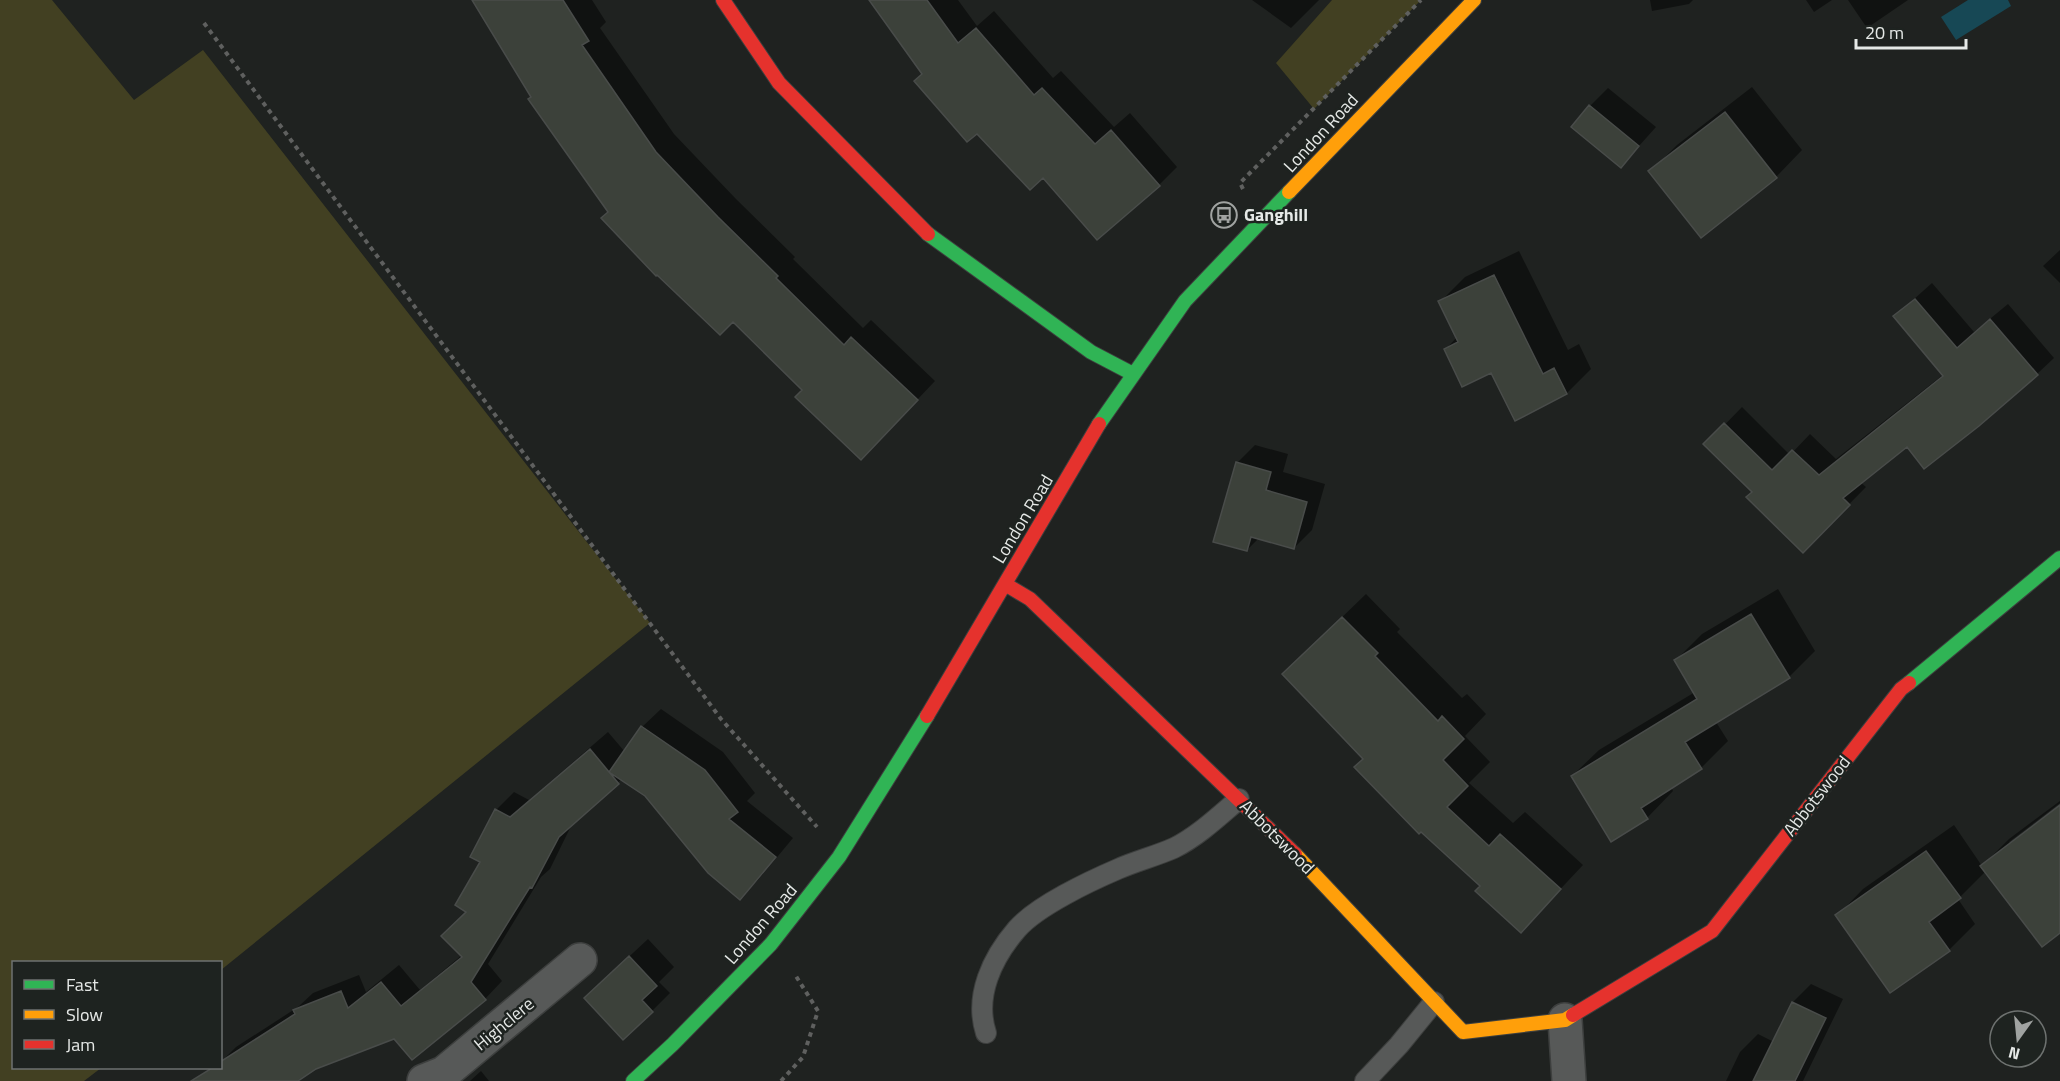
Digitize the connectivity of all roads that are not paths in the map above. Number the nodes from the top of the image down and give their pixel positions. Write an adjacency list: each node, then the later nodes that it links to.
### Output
1 (723, 0): 3 (street)
2 (1474, 0): 3 (street, London Road)
3 (1132, 374): 5 (street, London Road)
4 (2060, 558): 9 (street, Abbotswood)
5 (1005, 584): 6 (street, Abbotswood); 12 (street, London Road)
6 (1239, 799): 8 (street, Abbotswood); 10 (lane)
7 (580, 960): 11 (street, Highclere)
8 (1434, 1002): 9 (street, Abbotswood); 13 (lane)
9 (1565, 1020): 14 (street)
10 (986, 1033)
11 (424, 1081)
12 (633, 1081)
13 (1365, 1081)
14 (1569, 1081)

